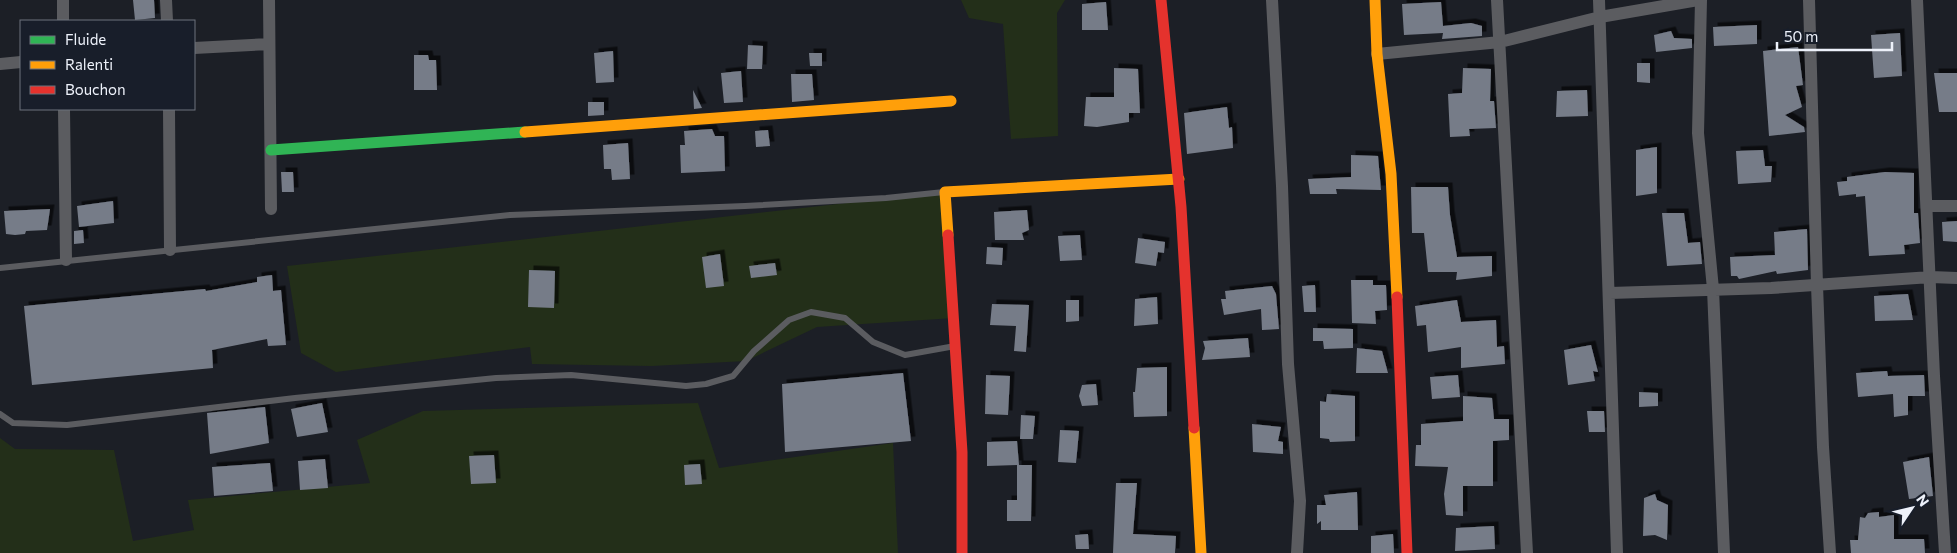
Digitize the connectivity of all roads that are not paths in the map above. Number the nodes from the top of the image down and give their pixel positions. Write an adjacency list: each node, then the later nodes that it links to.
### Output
1 (63, 0): 13 (street)
2 (166, 0): 14 (street)
3 (269, 0): 16 (street)
4 (1161, 0): 25 (street)
5 (1272, 0): 42 (street)
6 (1375, 0): 18 (street)
7 (1497, 0): 15 (street)
8 (1599, 0): 12 (street)
9 (1699, 0): 12 (street); 36 (street)
10 (1809, 0): 35 (street)
11 (1917, 0): 27 (street)
12 (1600, 17): 15 (street); 37 (street)
13 (63, 20)
14 (167, 20)
15 (1500, 42): 18 (street); 44 (street)
16 (269, 44): 17 (street); 24 (street)
17 (195, 48)
18 (1378, 54): 43 (street)
19 (20, 62): 20 (street)
20 (0, 64)
21 (951, 101): 24 (street)
22 (64, 110): 31 (street)
23 (168, 110): 30 (street)
24 (271, 150): 29 (street)
25 (1179, 179): 26 (street); 41 (street)
26 (945, 192): 30 (lane); 38 (street)
27 (1927, 206): 28 (street); 33 (street)
28 (1957, 206)
29 (271, 209)
30 (170, 250): 31 (lane)
31 (66, 260): 32 (lane)
32 (0, 268)
33 (1931, 277): 34 (street); 35 (street); 48 (street)
34 (1957, 278)
35 (1817, 285): 36 (street); 47 (street)
36 (1713, 289): 37 (street); 46 (street)
37 (1610, 292): 45 (street)
38 (956, 346): 39 (lane); 40 (street)
39 (0, 414)
40 (962, 553)
41 (1200, 553)
42 (1297, 553)
43 (1407, 553)
44 (1527, 553)
45 (1617, 553)
46 (1724, 553)
47 (1830, 553)
48 (1945, 553)

